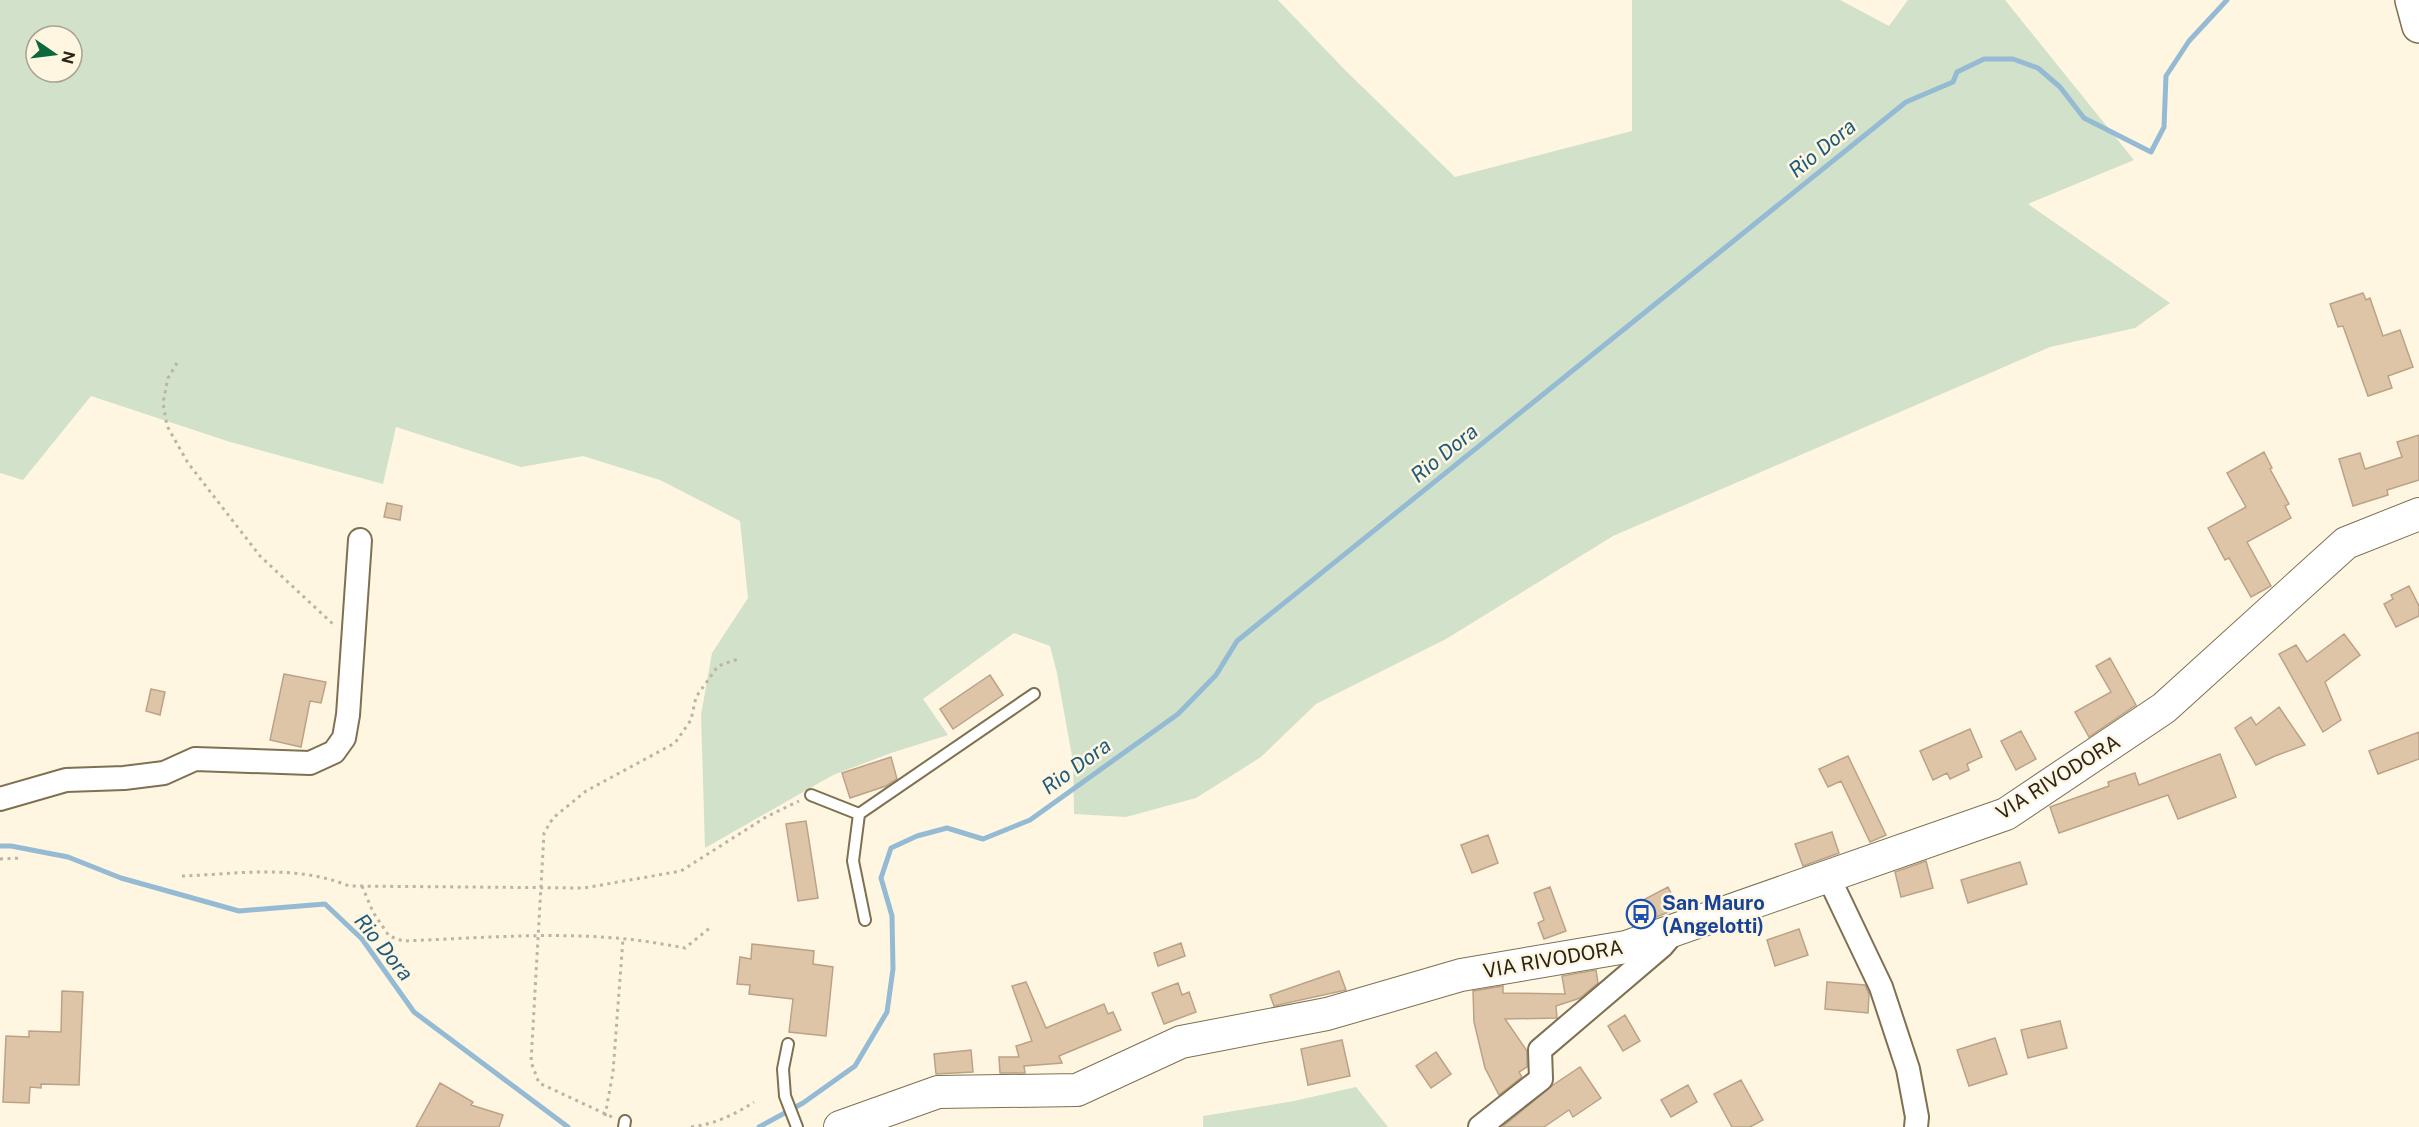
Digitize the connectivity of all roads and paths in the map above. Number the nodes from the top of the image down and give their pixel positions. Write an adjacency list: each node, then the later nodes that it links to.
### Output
1 (2412, 0): 2 (main road)
2 (2419, 26)
3 (177, 363): 6 (path)
4 (2419, 514): 15 (street, VIA RIVODORA)
5 (360, 540): 6 (street)
6 (353, 643): 10 (street)
7 (741, 658): 17 (path)
8 (1034, 694): 11 (lane)
9 (811, 795): 11 (lane); 17 (path)
10 (0, 799)
11 (859, 814): 18 (lane)
12 (22, 858): 13 (path)
13 (0, 859)
14 (182, 876): 16 (path)
15 (1828, 876): 20 (street, VIA RIVODORA); 31 (street)
16 (362, 886): 17 (path); 21 (path)
17 (541, 887): 21 (path)
18 (865, 920)
19 (711, 927): 22 (path)
20 (1675, 930): 29 (street, VIA RIVODORA); 30 (street)
21 (538, 937): 22 (path); 25 (path)
22 (623, 939): 25 (path)
23 (788, 1044): 26 (lane)
24 (754, 1102): 28 (path)
25 (605, 1116): 27 (path)
26 (796, 1123)
27 (625, 1124)
28 (691, 1127)
29 (840, 1127)
30 (1480, 1127)
31 (1916, 1127)

